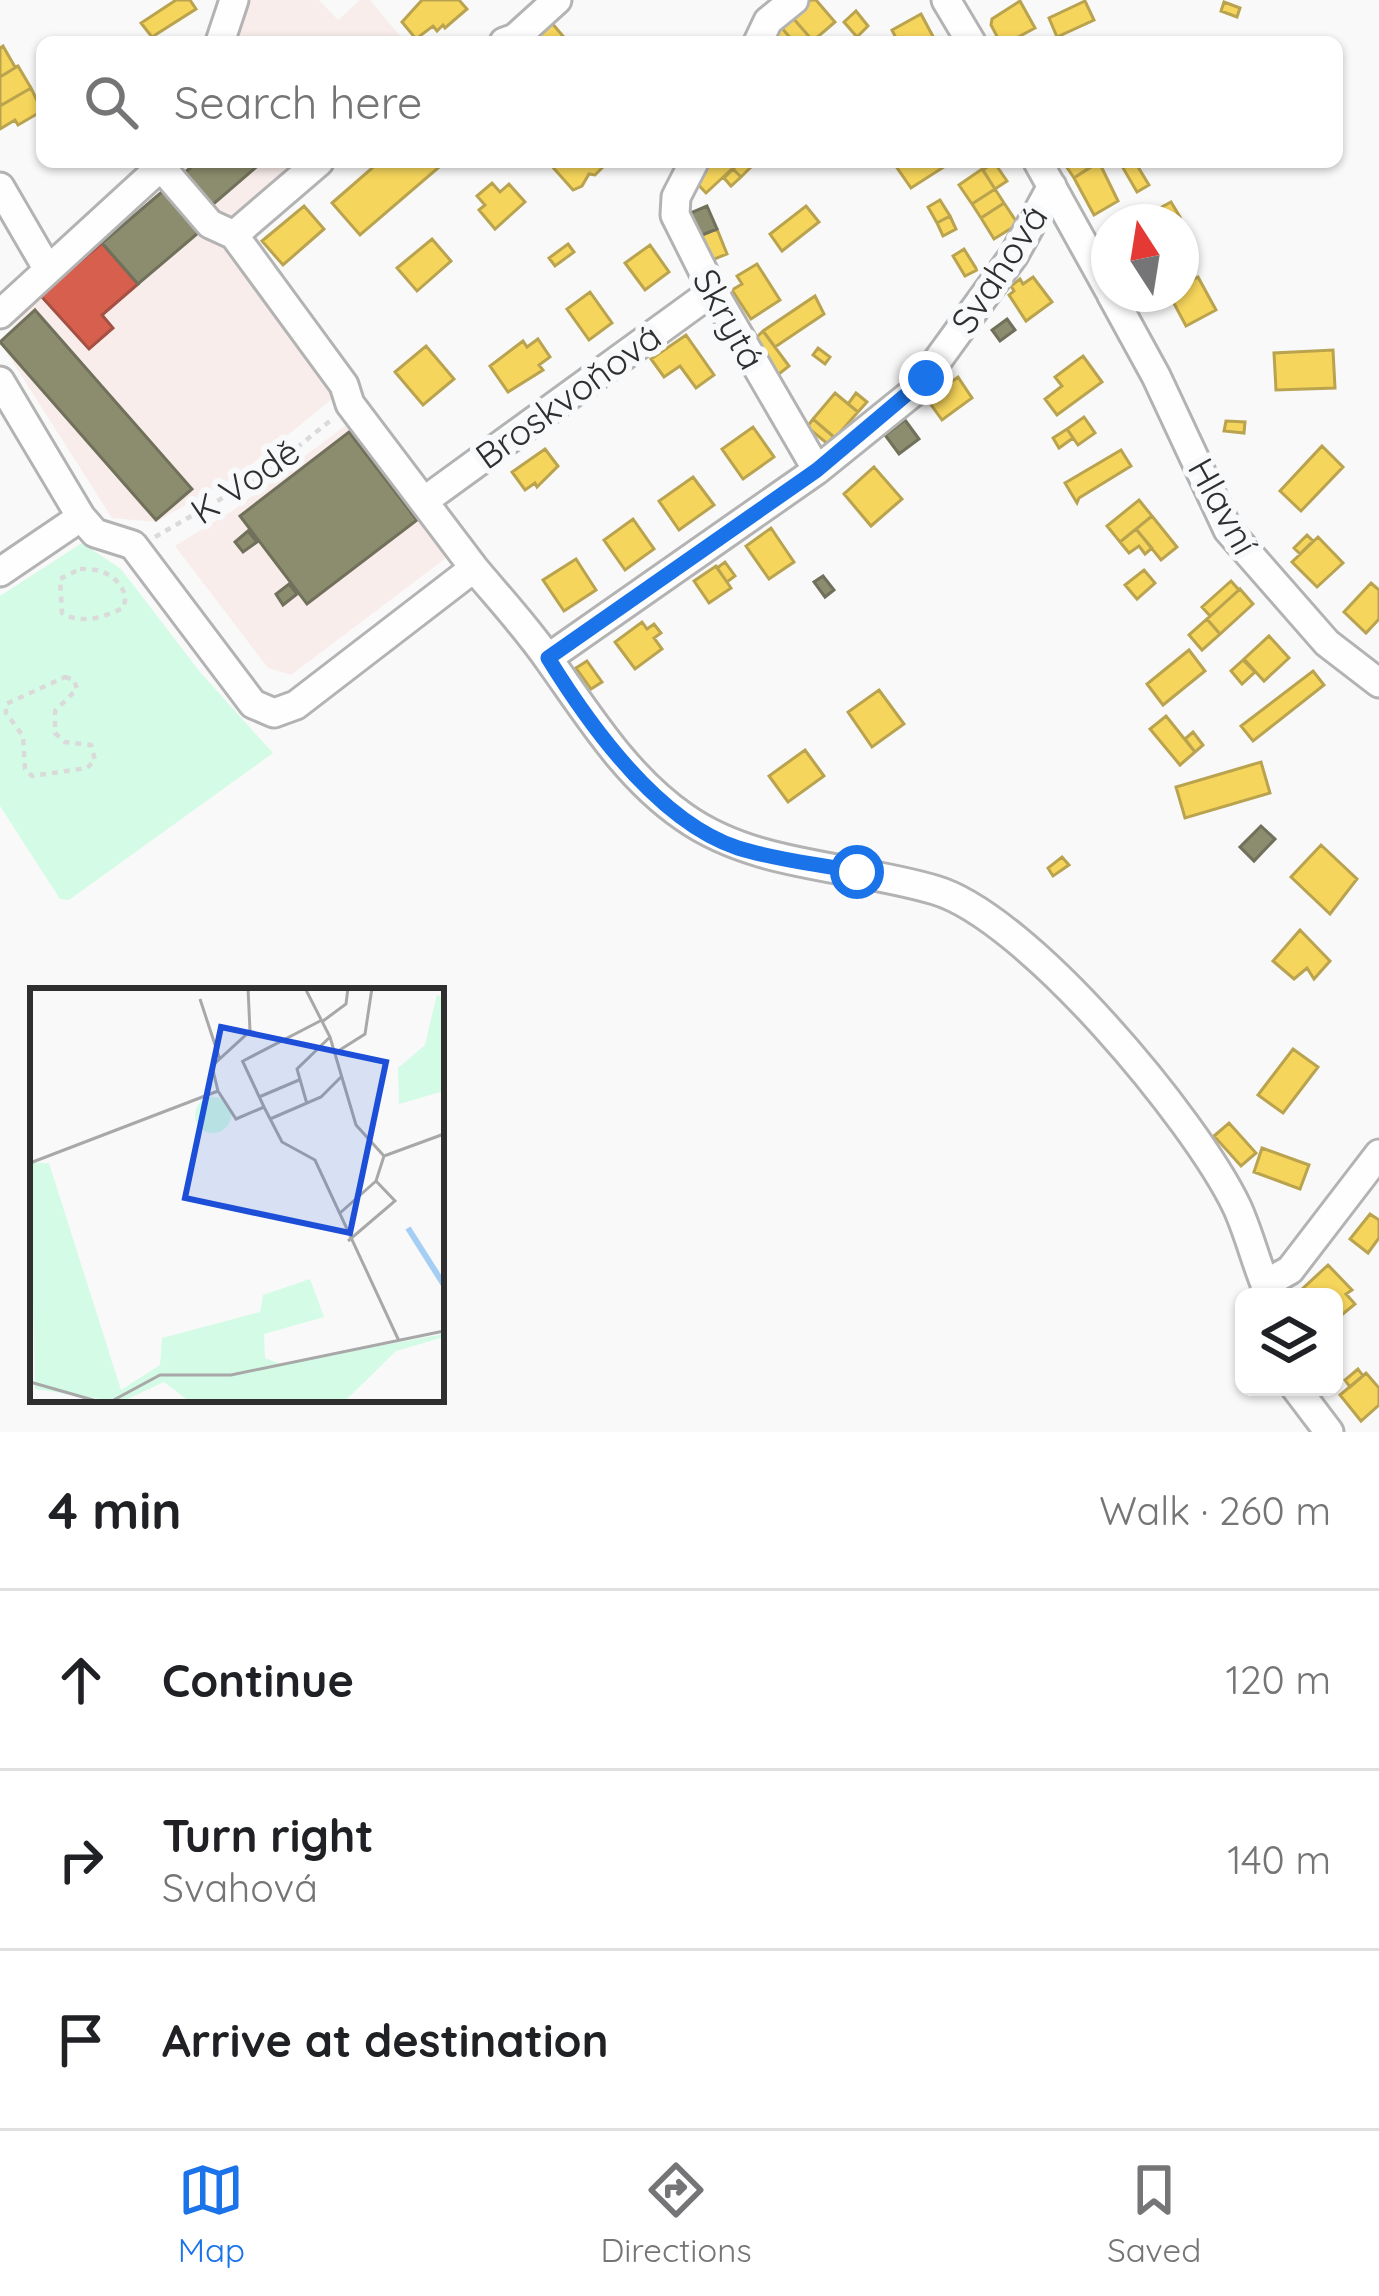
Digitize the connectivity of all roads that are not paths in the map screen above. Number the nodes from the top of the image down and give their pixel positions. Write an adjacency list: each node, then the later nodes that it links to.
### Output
1 (234, 0): 5 (street)
2 (557, 0): 6 (street)
3 (794, 0): 7 (street)
4 (960, 6): 8 (street)
5 (222, 36)
6 (517, 36)
7 (761, 36)
8 (968, 36)
9 (160, 168): 17 (street)
10 (165, 168): 15 (street)
11 (312, 168): 15 (street)
12 (691, 168): 18 (street, Skrytá)
13 (1045, 174): 16 (street, Hlavní); 22 (street, Svahová)
14 (0, 188): 17 (street)
15 (234, 236): 23 (street)
16 (1091, 258)
17 (47, 268): 20 (street)
18 (713, 290): 22 (street, Skrytá); 23 (street, Broskvoňová)
19 (1121, 312): 28 (street, Hlavní)
20 (0, 314)
21 (0, 381): 24 (street)
22 (817, 470): 27 (street, Svahová)
23 (424, 501): 25 (street)
24 (82, 517): 25 (street); 26 (street)
25 (474, 568): 27 (street)
26 (0, 572)
27 (548, 658): 30 (street)
28 (1379, 683)
29 (1379, 1154): 31 (street)
30 (1264, 1288)
31 (1268, 1288)
32 (1302, 1396): 33 (street)
33 (1330, 1432)

